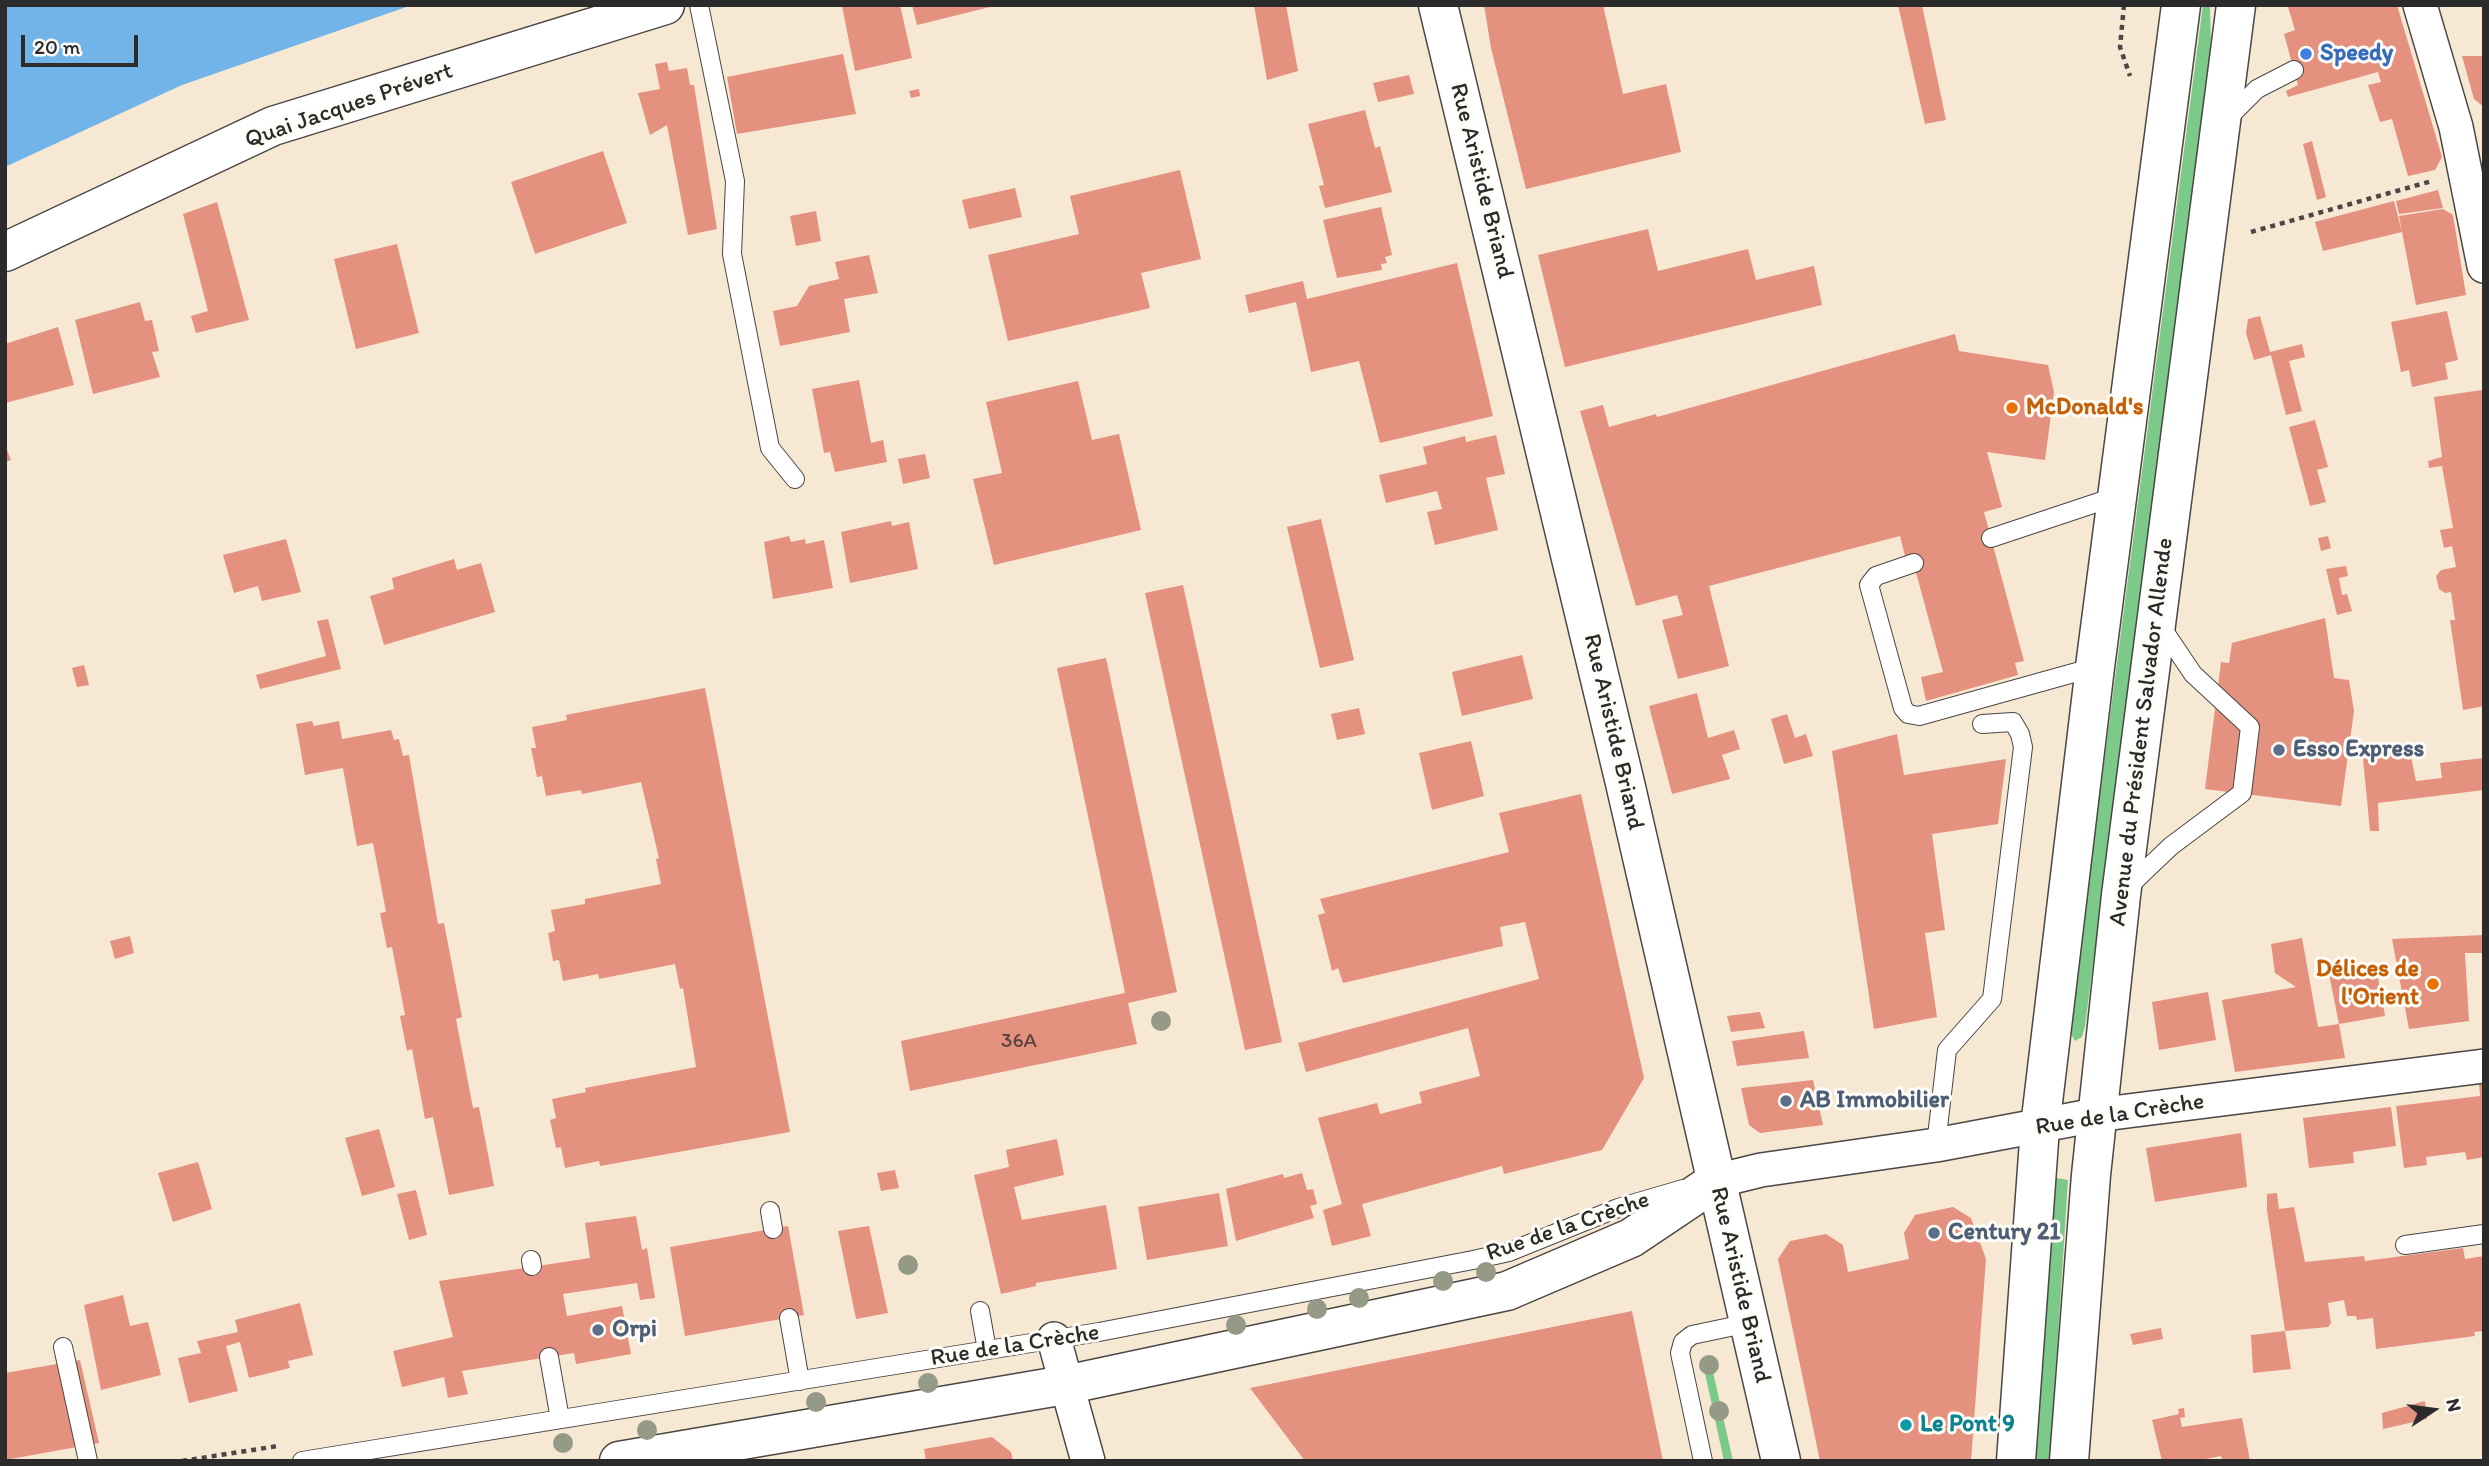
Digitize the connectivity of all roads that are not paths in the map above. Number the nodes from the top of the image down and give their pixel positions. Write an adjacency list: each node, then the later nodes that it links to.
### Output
1 (665, 5): 10 (main road, Quai Jacques Prévert)
2 (699, 5): 12 (lane)
3 (1438, 5): 24 (main road, Rue Aristide Briand)
4 (2181, 5): 13 (main road)
5 (2236, 5): 8 (main road, Avenue du Président Salvador Allende)
6 (2420, 5): 9 (street)
7 (2294, 70): 8 (lane)
8 (2219, 127): 16 (main road, Avenue du Président Salvador Allende)
9 (2470, 127): 11 (street)
10 (5, 252)
11 (2484, 266)
12 (795, 479)
13 (2117, 496): 14 (lane); 17 (main road)
14 (1991, 538)
15 (1914, 563): 17 (lane)
16 (2156, 619): 19 (main road, Avenue du Président Salvador Allende); 19 (lane)
17 (2095, 667): 22 (main road)
18 (1982, 724): 23 (lane)
19 (2121, 895): 21 (main road, Avenue du Président Salvador Allende)
20 (2484, 1066): 21 (street, Rue de la Crèche)
21 (2096, 1115): 22 (street, Rue de la Crèche); 44 (main road, Avenue du Président Salvador Allende)
22 (2040, 1127): 23 (street, Rue de la Crèche); 43 (main road)
23 (1936, 1145): 24 (street, Rue de la Crèche)
24 (1716, 1181): 29 (main road, Rue Aristide Briand); 30 (lane, Rue de la Crèche); 35 (main road, Rue de la Crèche)
25 (2484, 1234): 26 (lane)
26 (2405, 1245)
27 (979, 1311): 32 (lane)
28 (789, 1318): 34 (lane)
29 (1749, 1323): 41 (lane); 42 (main road, Rue Aristide Briand)
30 (1054, 1339): 32 (lane, Rue de la Crèche); 35 (street)
31 (63, 1347): 37 (lane)
32 (987, 1350): 34 (lane, Rue de la Crèche)
33 (550, 1357): 36 (lane)
34 (800, 1381): 36 (lane, Rue de la Crèche)
35 (1065, 1385): 39 (main road, Rue de la Crèche); 40 (street)
36 (560, 1419): 38 (lane, Rue de la Crèche)
37 (88, 1461)
38 (302, 1461)
39 (619, 1461)
40 (1088, 1461)
41 (1703, 1461)
42 (1781, 1461)
43 (2016, 1461)
44 (2070, 1461)

